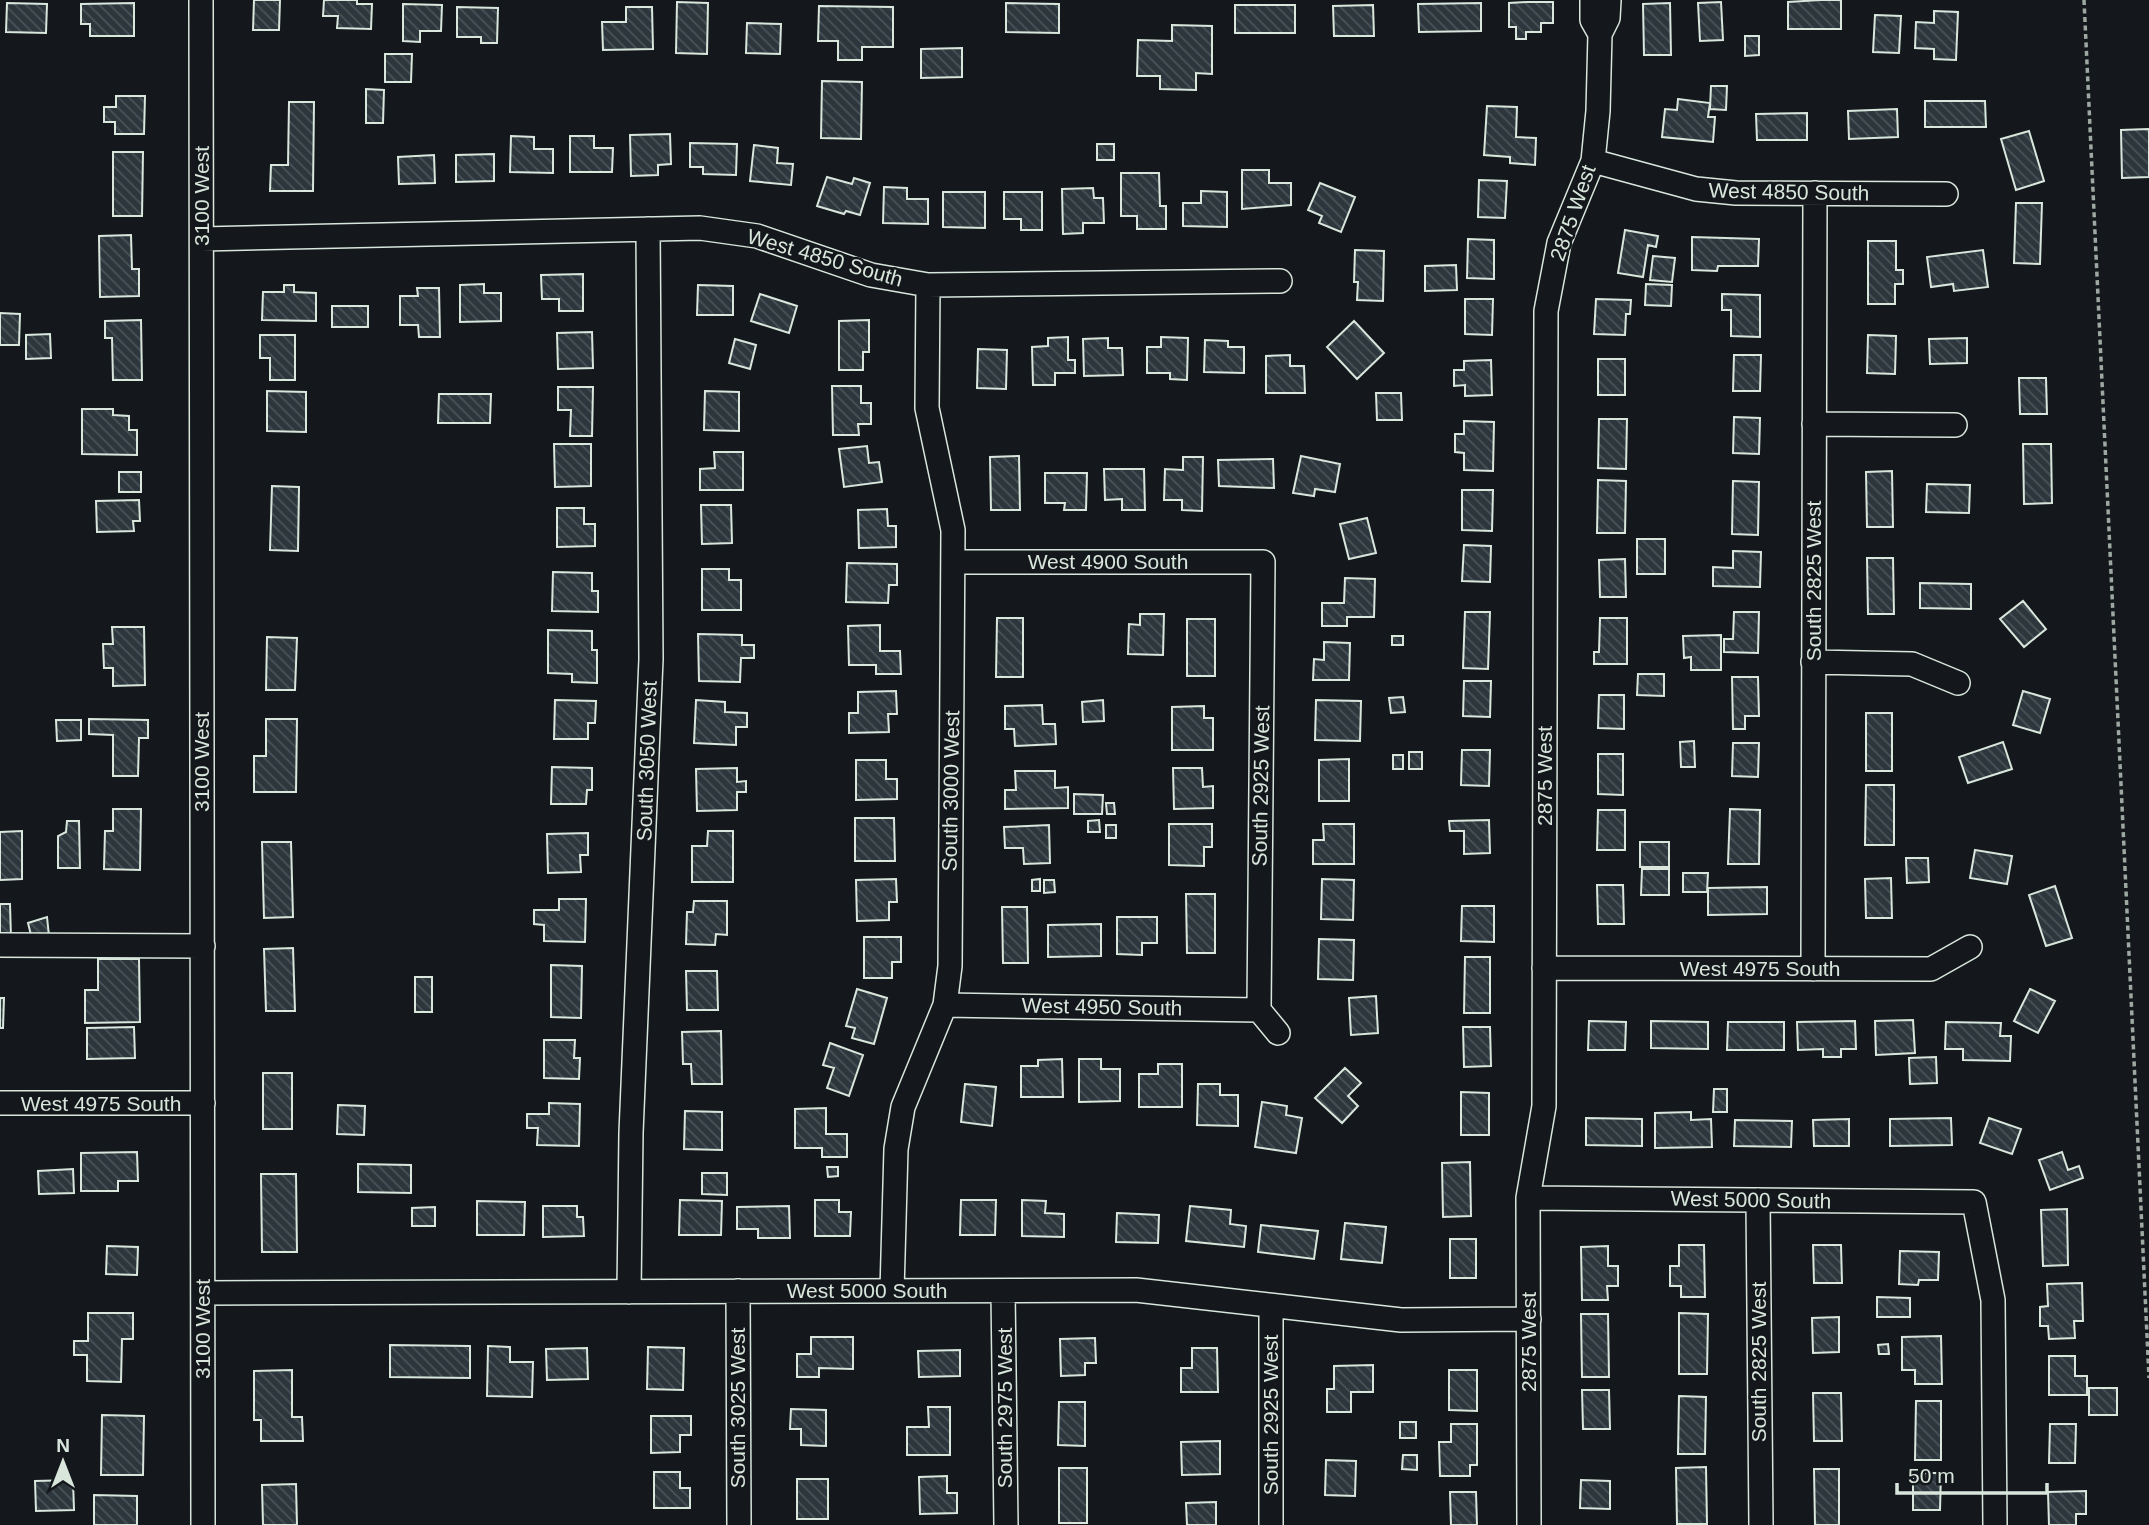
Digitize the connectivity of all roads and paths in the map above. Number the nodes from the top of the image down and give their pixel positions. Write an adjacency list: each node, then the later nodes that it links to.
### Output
1 (201, 0): 10 (street, 3100 West)
2 (1592, 0): 5 (street, 2875 West)
3 (1609, 0): 5 (street, 2875 West)
4 (2084, 0): 38 (path)
5 (1600, 34): 6 (street, 2875 West)
6 (1593, 161): 7 (street, West 4850 South); 22 (street, 2875 West)
7 (1815, 193): 8 (street, West 4850 South); 13 (street, South 2825 West)
8 (1946, 194)
9 (648, 229): 10 (street, West 4850 South); 12 (street, West 4850 South); 34 (street, South 3050 West)
10 (202, 239): 20 (street, 3100 West)
11 (1280, 281): 12 (street, West 4850 South)
12 (928, 285): 16 (street, South 3000 West)
13 (1814, 424): 14 (street); 17 (street, South 2825 West)
14 (1955, 425)
15 (1271, 555): 16 (street, West 4900 South); 25 (street, South 2925 West)
16 (953, 562): 24 (street, South 3000 West)
17 (1814, 662): 18 (street); 23 (street, South 2825 West)
18 (1958, 683)
19 (0, 945): 20 (street)
20 (203, 946): 28 (street, 3100 West)
21 (1970, 947): 23 (street, West 4975 South)
22 (1544, 968): 23 (street, West 4975 South); 29 (street, 2875 West)
23 (1813, 969)
24 (944, 1005): 25 (street, West 4950 South); 32 (street, South 3000 West)
25 (1259, 1010): 26 (street)
26 (1278, 1033)
27 (0, 1103): 28 (street, West 4975 South)
28 (203, 1103): 35 (street, 3100 West)
29 (1528, 1198): 30 (street, West 5000 South); 37 (street, 2875 West)
30 (1758, 1200): 44 (street, South 2825 West); 45 (street, West 5000 South)
31 (738, 1291): 32 (street, West 5000 South); 34 (street, West 5000 South); 40 (street, South 3025 West)
32 (892, 1291): 33 (street, West 5000 South)
33 (1003, 1291): 36 (street, West 5000 South); 41 (street, South 2975 West)
34 (629, 1292): 35 (street, West 5000 South)
35 (203, 1293): 39 (street, 3100 West)
36 (1271, 1306): 37 (street, West 5000 South); 42 (street, South 2925 West)
37 (1529, 1319): 43 (street, 2875 West)
38 (2149, 1378)
39 (204, 1525)
40 (739, 1525)
41 (1006, 1525)
42 (1271, 1525)
43 (1529, 1525)
44 (1760, 1525)
45 (1995, 1525)

